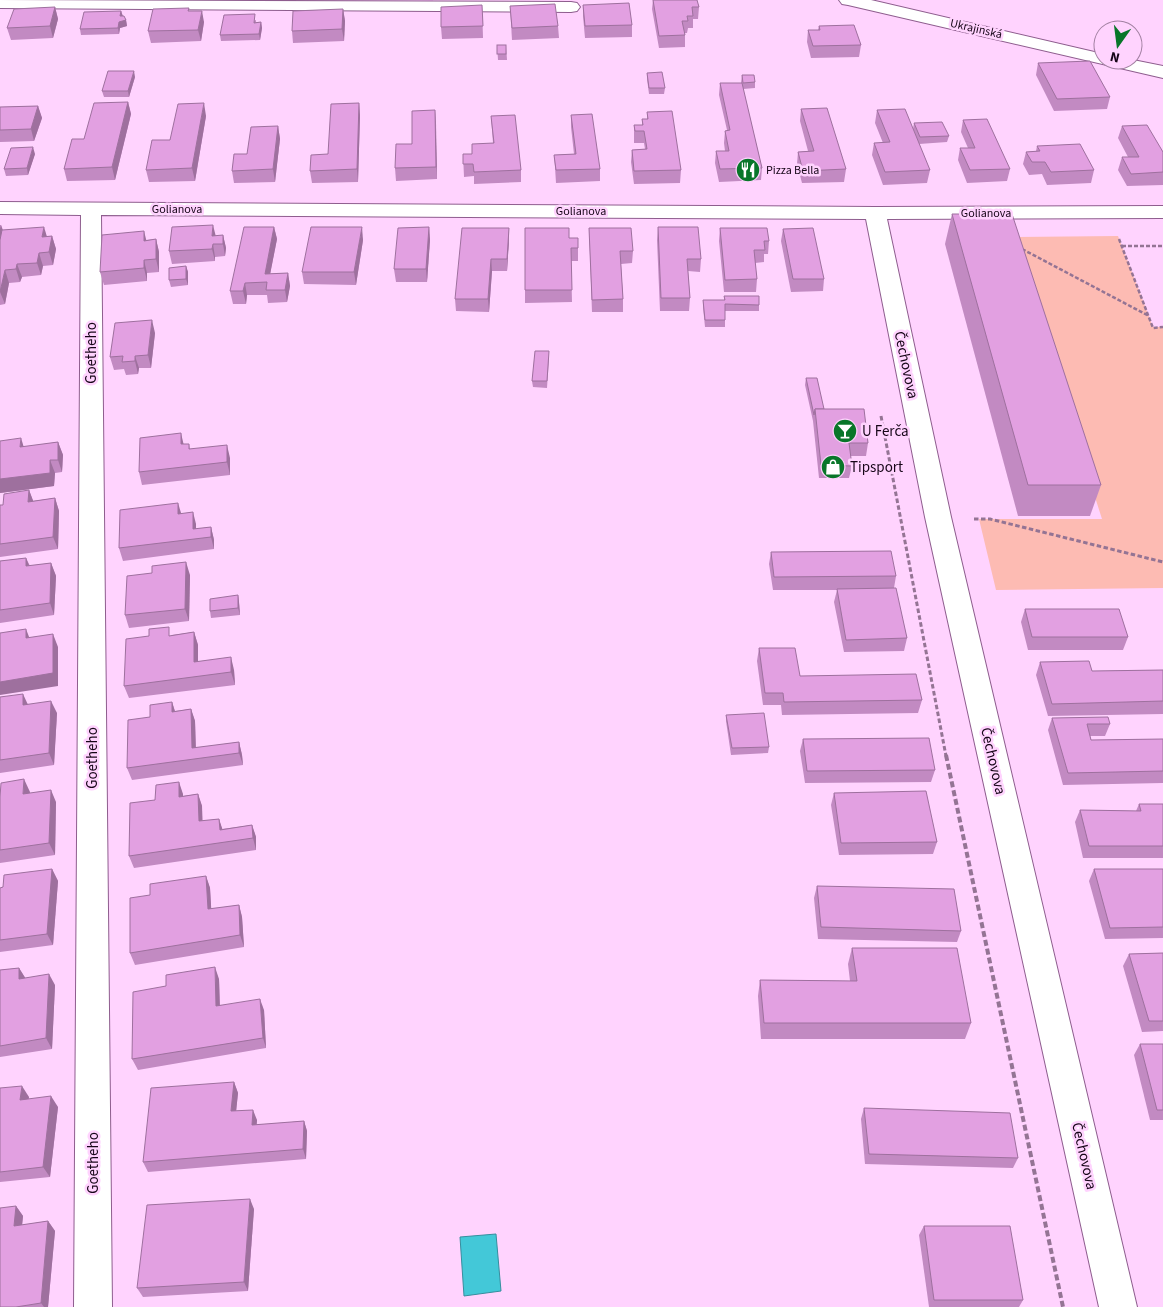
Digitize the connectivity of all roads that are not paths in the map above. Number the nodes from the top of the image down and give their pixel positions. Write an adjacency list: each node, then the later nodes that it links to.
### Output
1 (848, 0): 4 (street, Ukrajinská)
2 (0, 3): 3 (street)
3 (571, 6)
4 (1093, 56)
5 (1143, 68): 6 (street)
6 (1163, 72)
7 (0, 208): 8 (street, Golianova)
8 (91, 209): 10 (street, Golianova); 11 (street, Goetheho)
9 (1163, 212): 10 (street, Golianova)
10 (875, 213): 12 (street, Čechovova)
11 (93, 1307)
12 (1118, 1307)

